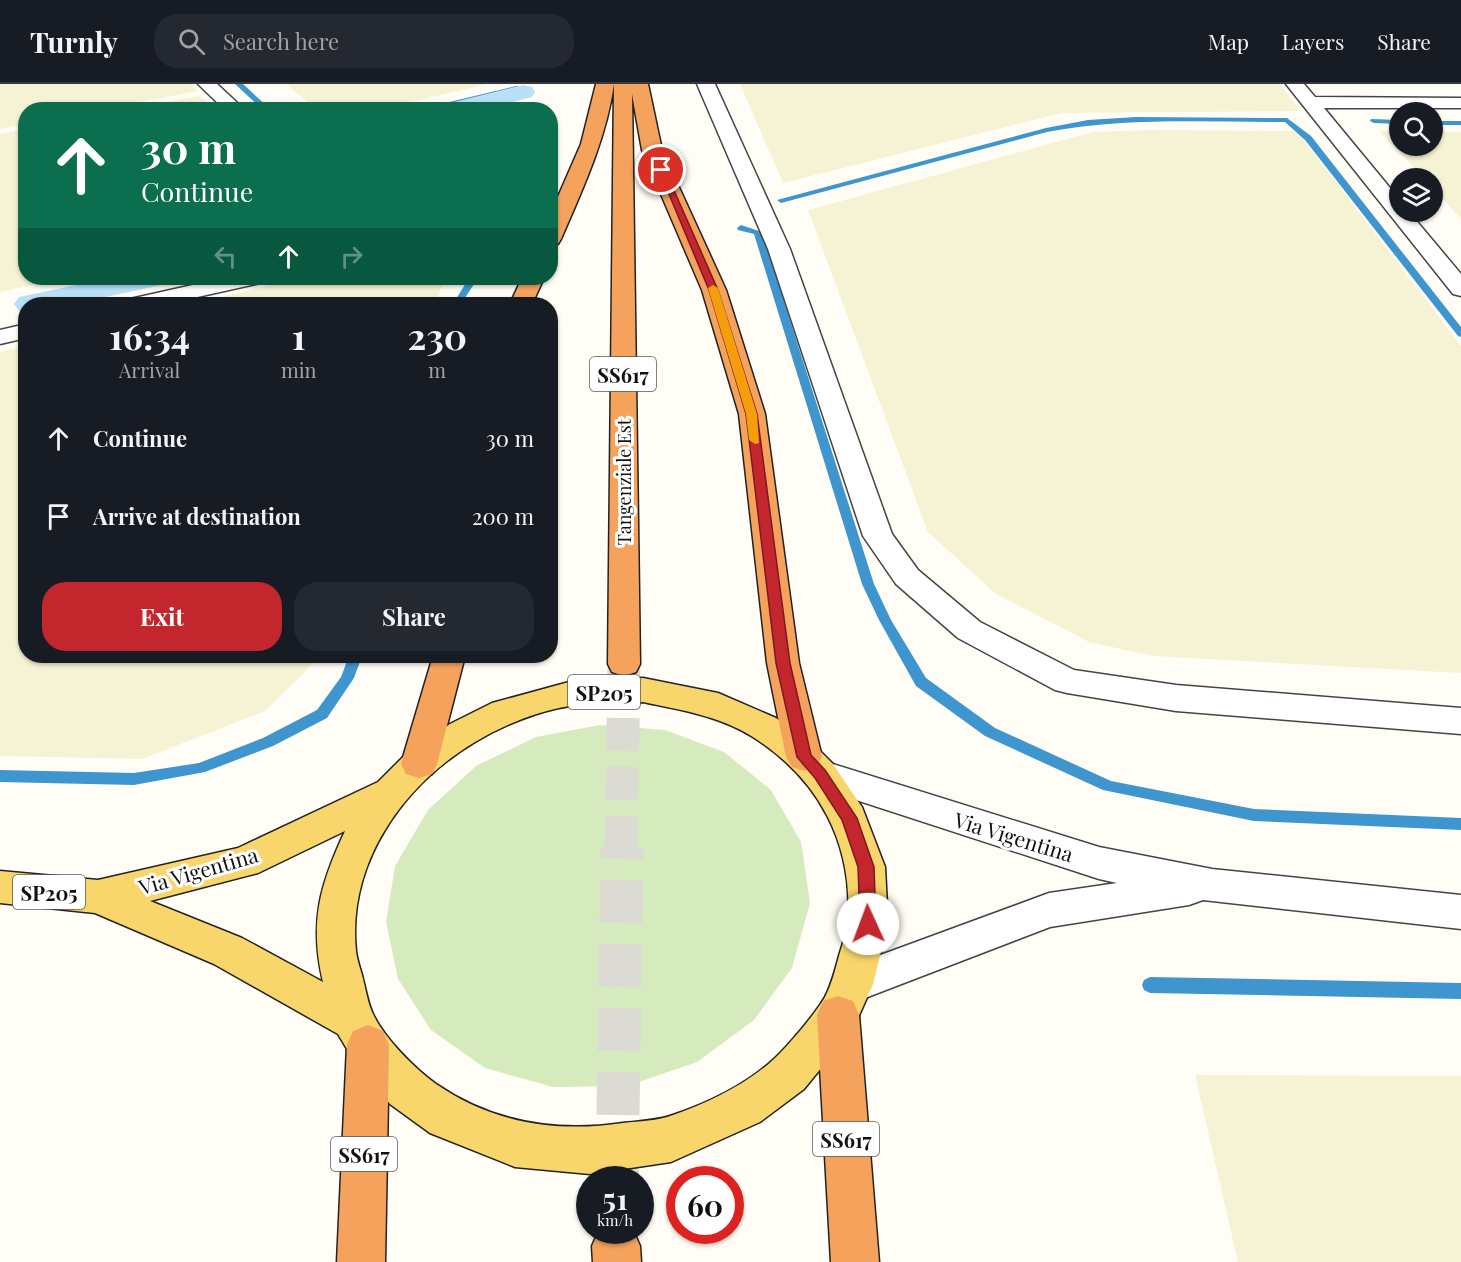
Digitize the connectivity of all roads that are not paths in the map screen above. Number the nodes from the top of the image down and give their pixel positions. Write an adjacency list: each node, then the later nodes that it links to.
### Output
1 (207, 84): 7 (street)
2 (604, 84): 10 (highway)
3 (623, 84): 17 (highway, Tangenziale Est / SS617)
4 (639, 84): 19 (highway)
5 (706, 84): 18 (street)
6 (1295, 84): 8 (street)
7 (227, 102)
8 (1309, 102): 9 (street); 12 (street)
9 (1461, 103)
10 (558, 222)
11 (221, 285): 13 (street)
12 (1461, 290)
13 (169, 297)
14 (18, 333): 15 (street)
15 (0, 337)
16 (447, 663): 20 (highway)
17 (624, 664)
18 (1461, 721)
19 (812, 765): 20 (main road, Via Vigentina / SP205); 21 (street, Via Vigentina); 25 (main road, Via Vigentina / SP205)
20 (406, 777): 23 (main road, Via Vigentina / SP205); 26 (main road, Via Vigentina / SP205)
21 (1212, 885): 24 (street, Via Vigentina); 25 (street, Via Vigentina)
22 (0, 886): 23 (main road, Via Vigentina / SP205)
23 (98, 897): 26 (main road, Via Vigentina / SP205)
24 (1461, 912)
25 (845, 1000): 26 (main road, Via Vigentina / SP205); 28 (highway, SS617)
26 (360, 1033): 27 (highway, SS617)
27 (361, 1262)
28 (855, 1262)

